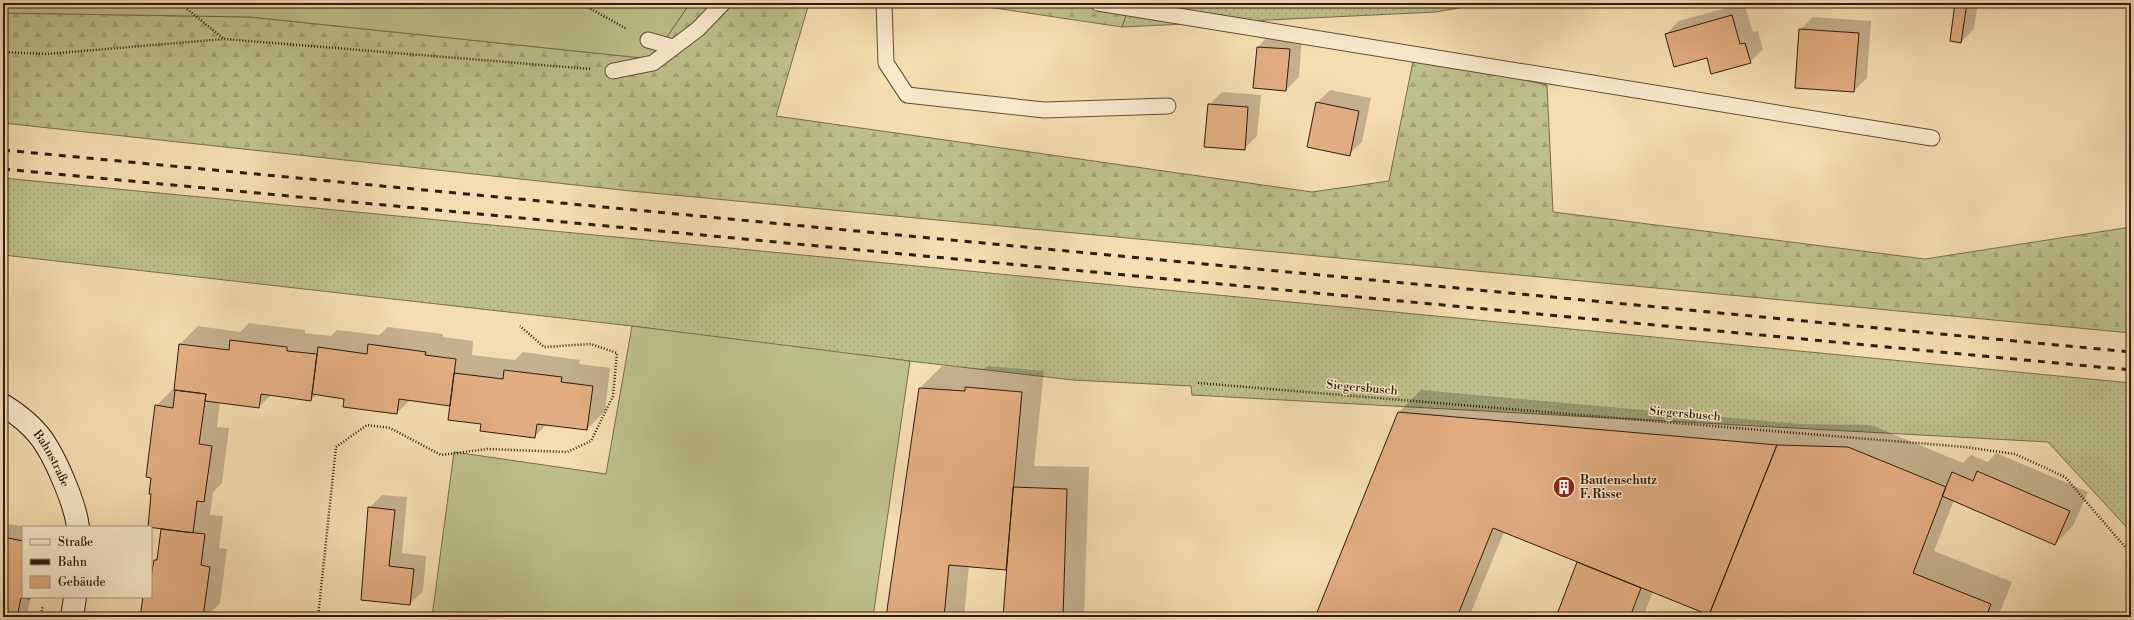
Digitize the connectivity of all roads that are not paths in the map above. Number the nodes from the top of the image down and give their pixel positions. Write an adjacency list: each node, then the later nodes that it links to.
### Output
1 (723, 3): 5 (lane)
2 (884, 3): 7 (lane)
3 (1098, 3): 8 (lane)
4 (648, 40): 5 (lane)
5 (673, 47): 6 (lane)
6 (613, 71)
7 (1168, 106)
8 (1932, 138)
9 (3, 405): 10 (main road, Bahnstraße)
10 (78, 526)
11 (76, 598): 12 (main road)
12 (72, 617)

